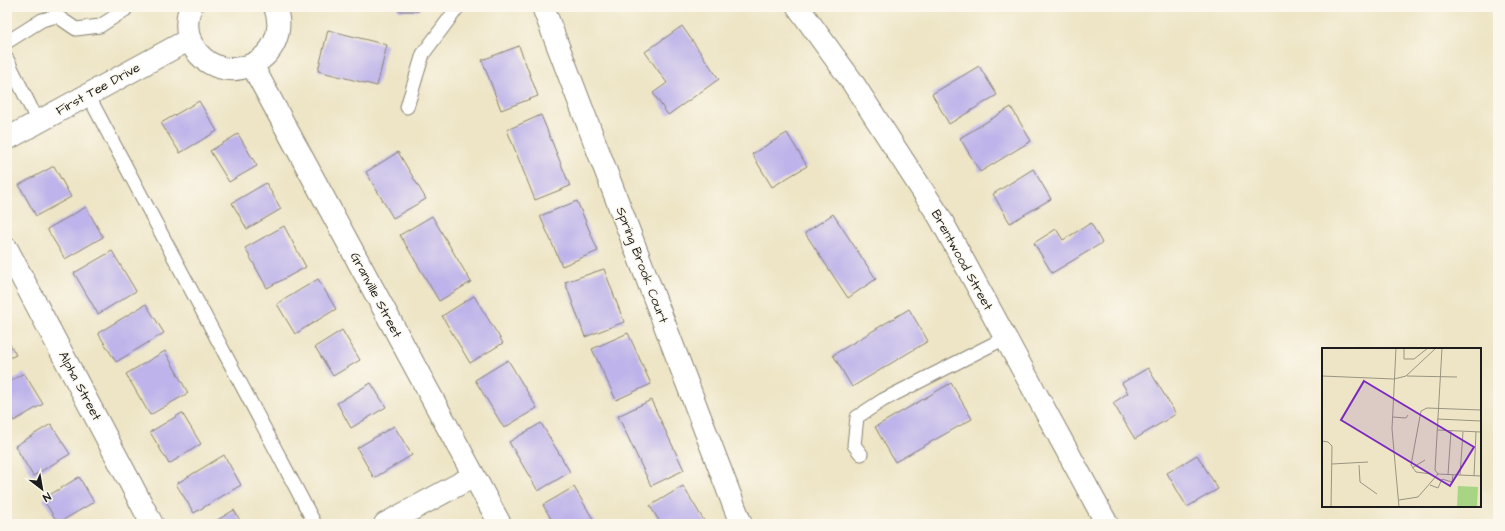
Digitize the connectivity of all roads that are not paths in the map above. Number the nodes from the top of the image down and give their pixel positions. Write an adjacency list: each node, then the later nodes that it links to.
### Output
1 (127, 7): 8 (lane)
2 (191, 7): 7 (street)
3 (275, 7): 10 (street)
4 (458, 7): 12 (lane)
5 (543, 7): 23 (street, Spring Brook Court)
6 (798, 7): 16 (street, Brentwood Street)
7 (190, 40): 10 (street); 11 (street, First Tee Drive)
8 (7, 42)
9 (7, 59): 13 (lane)
10 (252, 65): 18 (street, Granville Street)
11 (88, 95): 13 (street, First Tee Drive); 20 (lane)
12 (407, 107)
13 (38, 122): 14 (street, First Tee Drive)
14 (7, 139)
15 (7, 249): 19 (street, Alpha Street)
16 (1005, 338): 17 (lane); 24 (street, Brentwood Street)
17 (860, 454)
18 (474, 476): 21 (street); 22 (street, Granville Street)
19 (152, 524)
20 (314, 524)
21 (385, 524)
22 (500, 524)
23 (741, 524)
24 (1107, 524)

